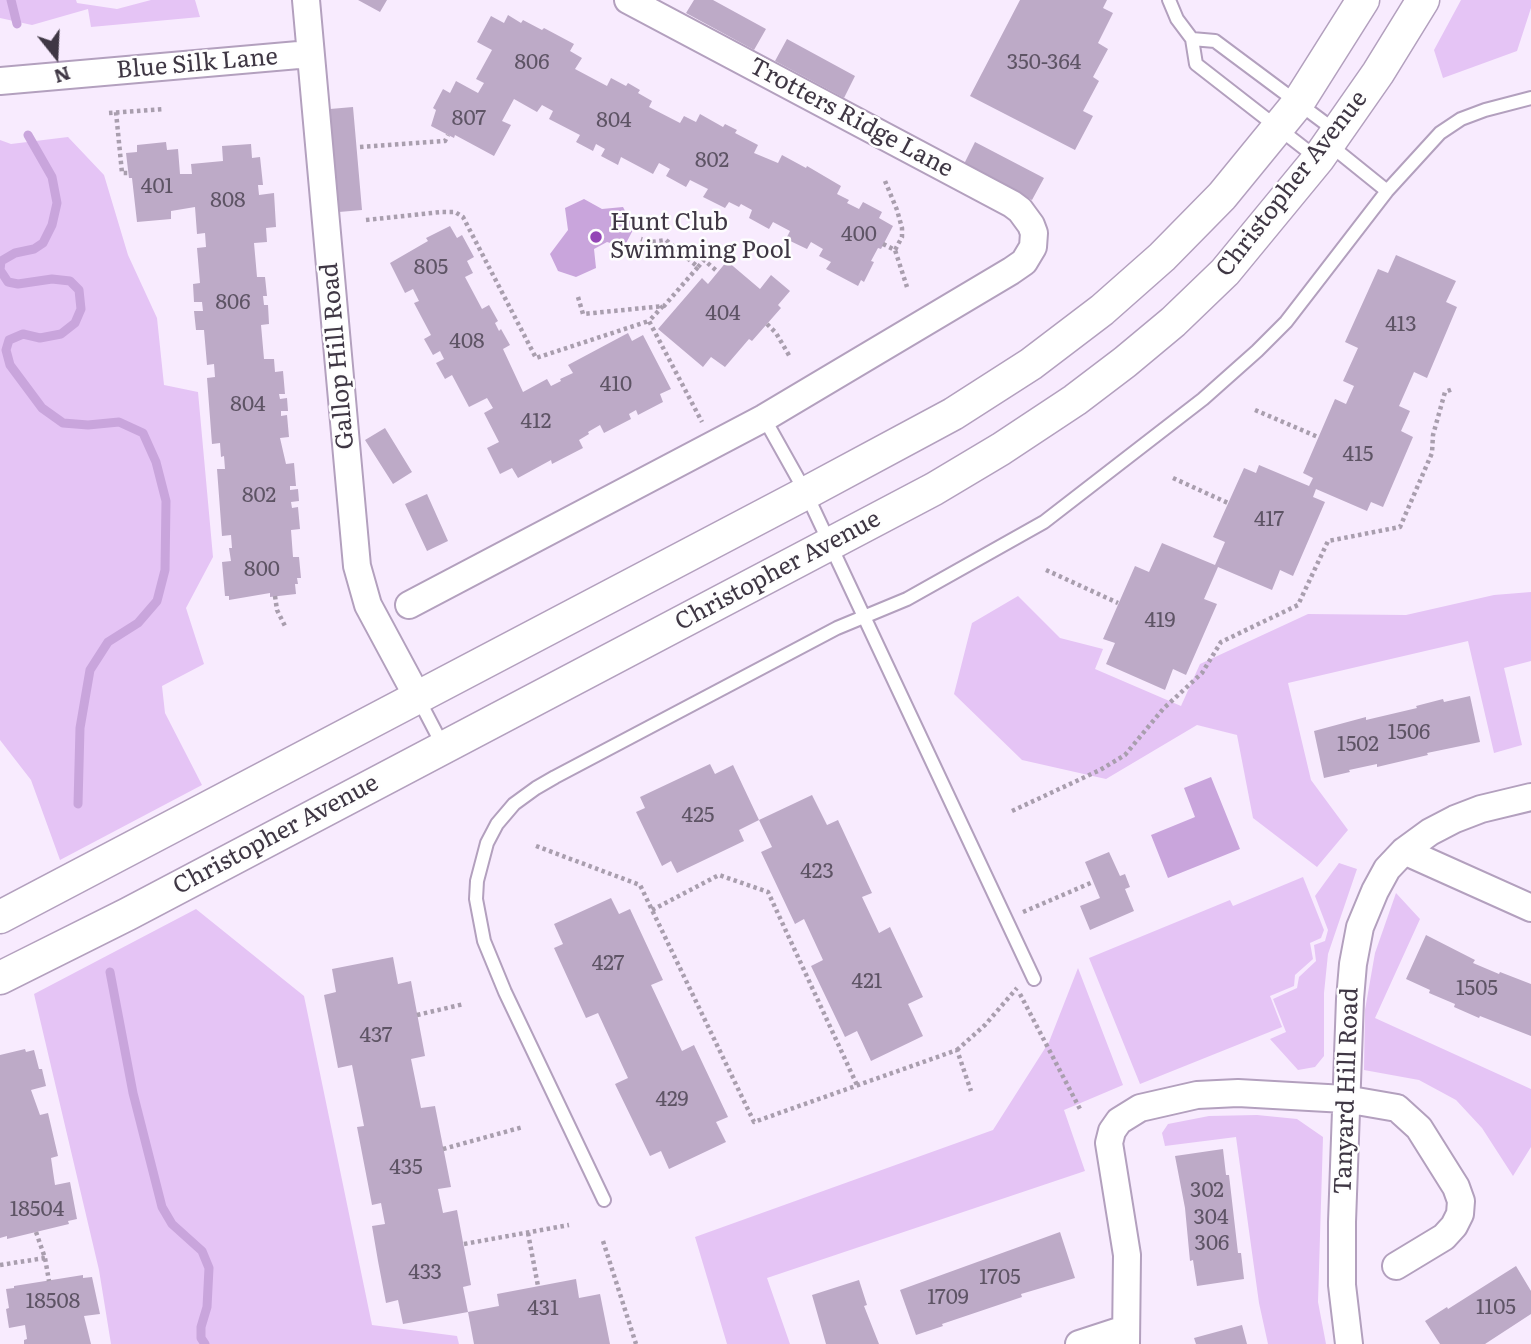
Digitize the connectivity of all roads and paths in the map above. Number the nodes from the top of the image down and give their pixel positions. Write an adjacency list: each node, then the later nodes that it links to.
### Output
1 (306, 0): 7 (street, Gallop Hill Road)
2 (628, 0): 35 (street, Trotters Ridge Lane)
3 (1169, 0): 6 (lane)
4 (1363, 0): 10 (street, Christopher Avenue)
5 (1423, 0): 16 (street, Christopher Avenue)
6 (1192, 39): 10 (lane); 14 (lane)
7 (310, 54): 8 (street, Blue Silk Lane); 48 (street, Gallop Hill Road)
8 (0, 81)
9 (1531, 98): 20 (lane)
10 (1298, 103): 14 (street, Christopher Avenue); 16 (lane)
11 (164, 109): 12 (path)
12 (116, 112): 13 (path); 18 (path)
13 (108, 113)
14 (1279, 129): 16 (lane); 39 (street, Christopher Avenue)
15 (448, 135): 17 (path)
16 (1327, 145): 20 (lane); 41 (street, Christopher Avenue)
17 (360, 147)
18 (128, 173)
19 (885, 181): 24 (path)
20 (1387, 191): 46 (lane)
21 (366, 220): 30 (path)
22 (641, 239): 25 (path)
23 (883, 244): 24 (path)
24 (895, 250): 27 (path)
25 (698, 267): 26 (path); 29 (path)
26 (718, 272)
27 (907, 287)
28 (578, 297): 29 (path)
29 (664, 306): 30 (path)
30 (649, 321): 37 (path)
31 (767, 324): 32 (path)
32 (790, 358)
33 (1453, 389): 51 (path)
34 (1255, 410): 36 (path)
35 (764, 418): 37 (street); 39 (lane)
36 (1318, 437)
37 (714, 445): 45 (street)
38 (1173, 478): 40 (path)
39 (806, 493): 41 (lane); 48 (street, Christopher Avenue)
40 (1228, 503)
41 (829, 543): 46 (lane); 49 (street, Christopher Avenue)
42 (1046, 570): 44 (path)
43 (275, 596): 47 (path)
44 (1118, 603)
45 (410, 605)
46 (864, 617): 58 (lane); 71 (lane)
47 (285, 626)
48 (418, 698): 49 (lane); 57 (street, Christopher Avenue)
49 (443, 746): 59 (street, Christopher Avenue)
50 (1531, 797): 53 (street, Tanyard Hill Road)
51 (1012, 811)
52 (536, 846): 56 (path)
53 (1404, 851): 55 (street); 67 (street, Tanyard Hill Road)
54 (1093, 882): 58 (path)
55 (1531, 908)
56 (652, 910): 65 (path); 65 (path)
57 (0, 917)
58 (1006, 919): 60 (lane)
59 (0, 978)
60 (1034, 979): 61 (path)
61 (1017, 988): 64 (path); 68 (path)
62 (464, 1004): 63 (path)
63 (417, 1015)
64 (957, 1050): 65 (path); 66 (path)
65 (857, 1085)
66 (971, 1091)
67 (1345, 1099): 79 (street); 82 (street); 85 (street, Tanyard Hill Road)
68 (1081, 1111)
69 (523, 1127): 70 (path)
70 (443, 1149)
71 (604, 1200)
72 (569, 1225): 74 (path)
73 (36, 1232): 77 (path)
74 (528, 1233): 76 (path); 81 (path)
75 (603, 1241): 83 (path)
76 (464, 1244)
77 (45, 1258): 78 (path); 80 (path)
78 (0, 1265)
79 (1396, 1266)
80 (49, 1281)
81 (538, 1286)
82 (1126, 1337): 84 (street)
83 (636, 1344)
84 (1079, 1344)
85 (1349, 1344)

